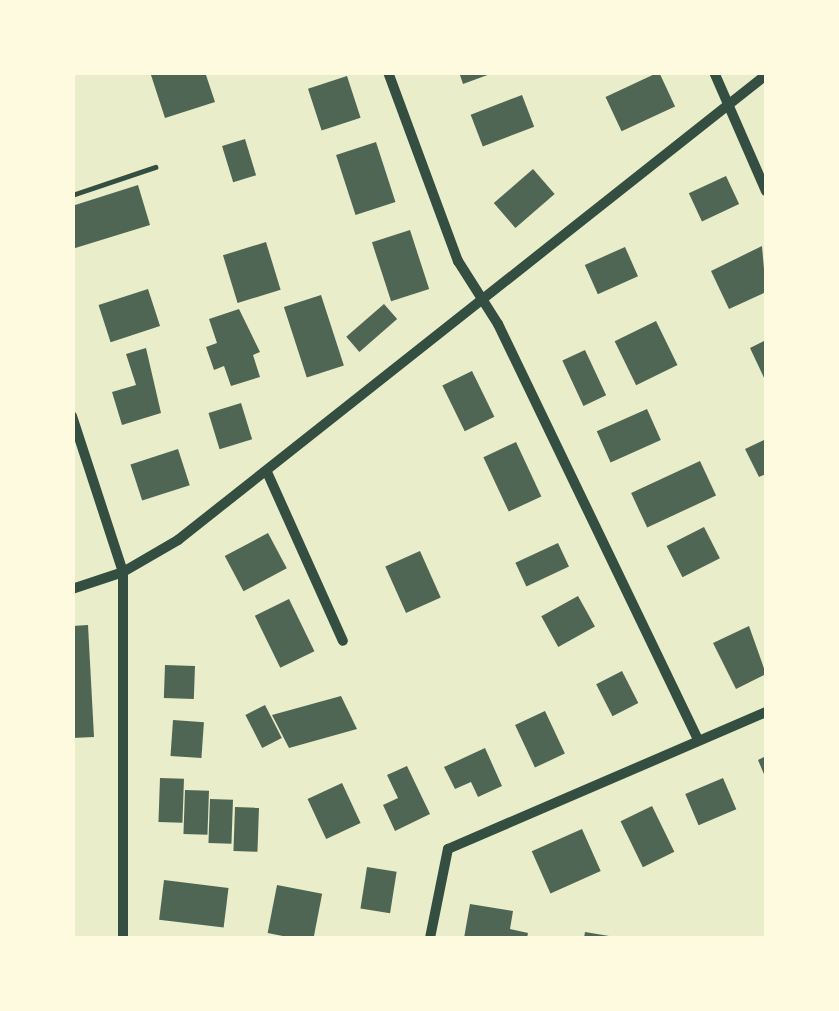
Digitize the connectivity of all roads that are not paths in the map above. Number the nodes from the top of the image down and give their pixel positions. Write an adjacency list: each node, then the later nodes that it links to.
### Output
1 (388, 72): 8 (street)
2 (714, 72): 4 (street)
3 (766, 75): 4 (street)
4 (727, 103): 6 (street); 8 (street)
5 (155, 167): 7 (lane)
6 (766, 190)
7 (72, 196)
8 (484, 296): 10 (street); 15 (street)
9 (72, 416): 11 (street)
10 (267, 472): 11 (street); 13 (street)
11 (123, 572): 12 (street); 16 (street)
12 (72, 589)
13 (343, 640)
14 (766, 712): 15 (street)
15 (698, 739): 17 (street)
16 (122, 938)
17 (430, 938)

